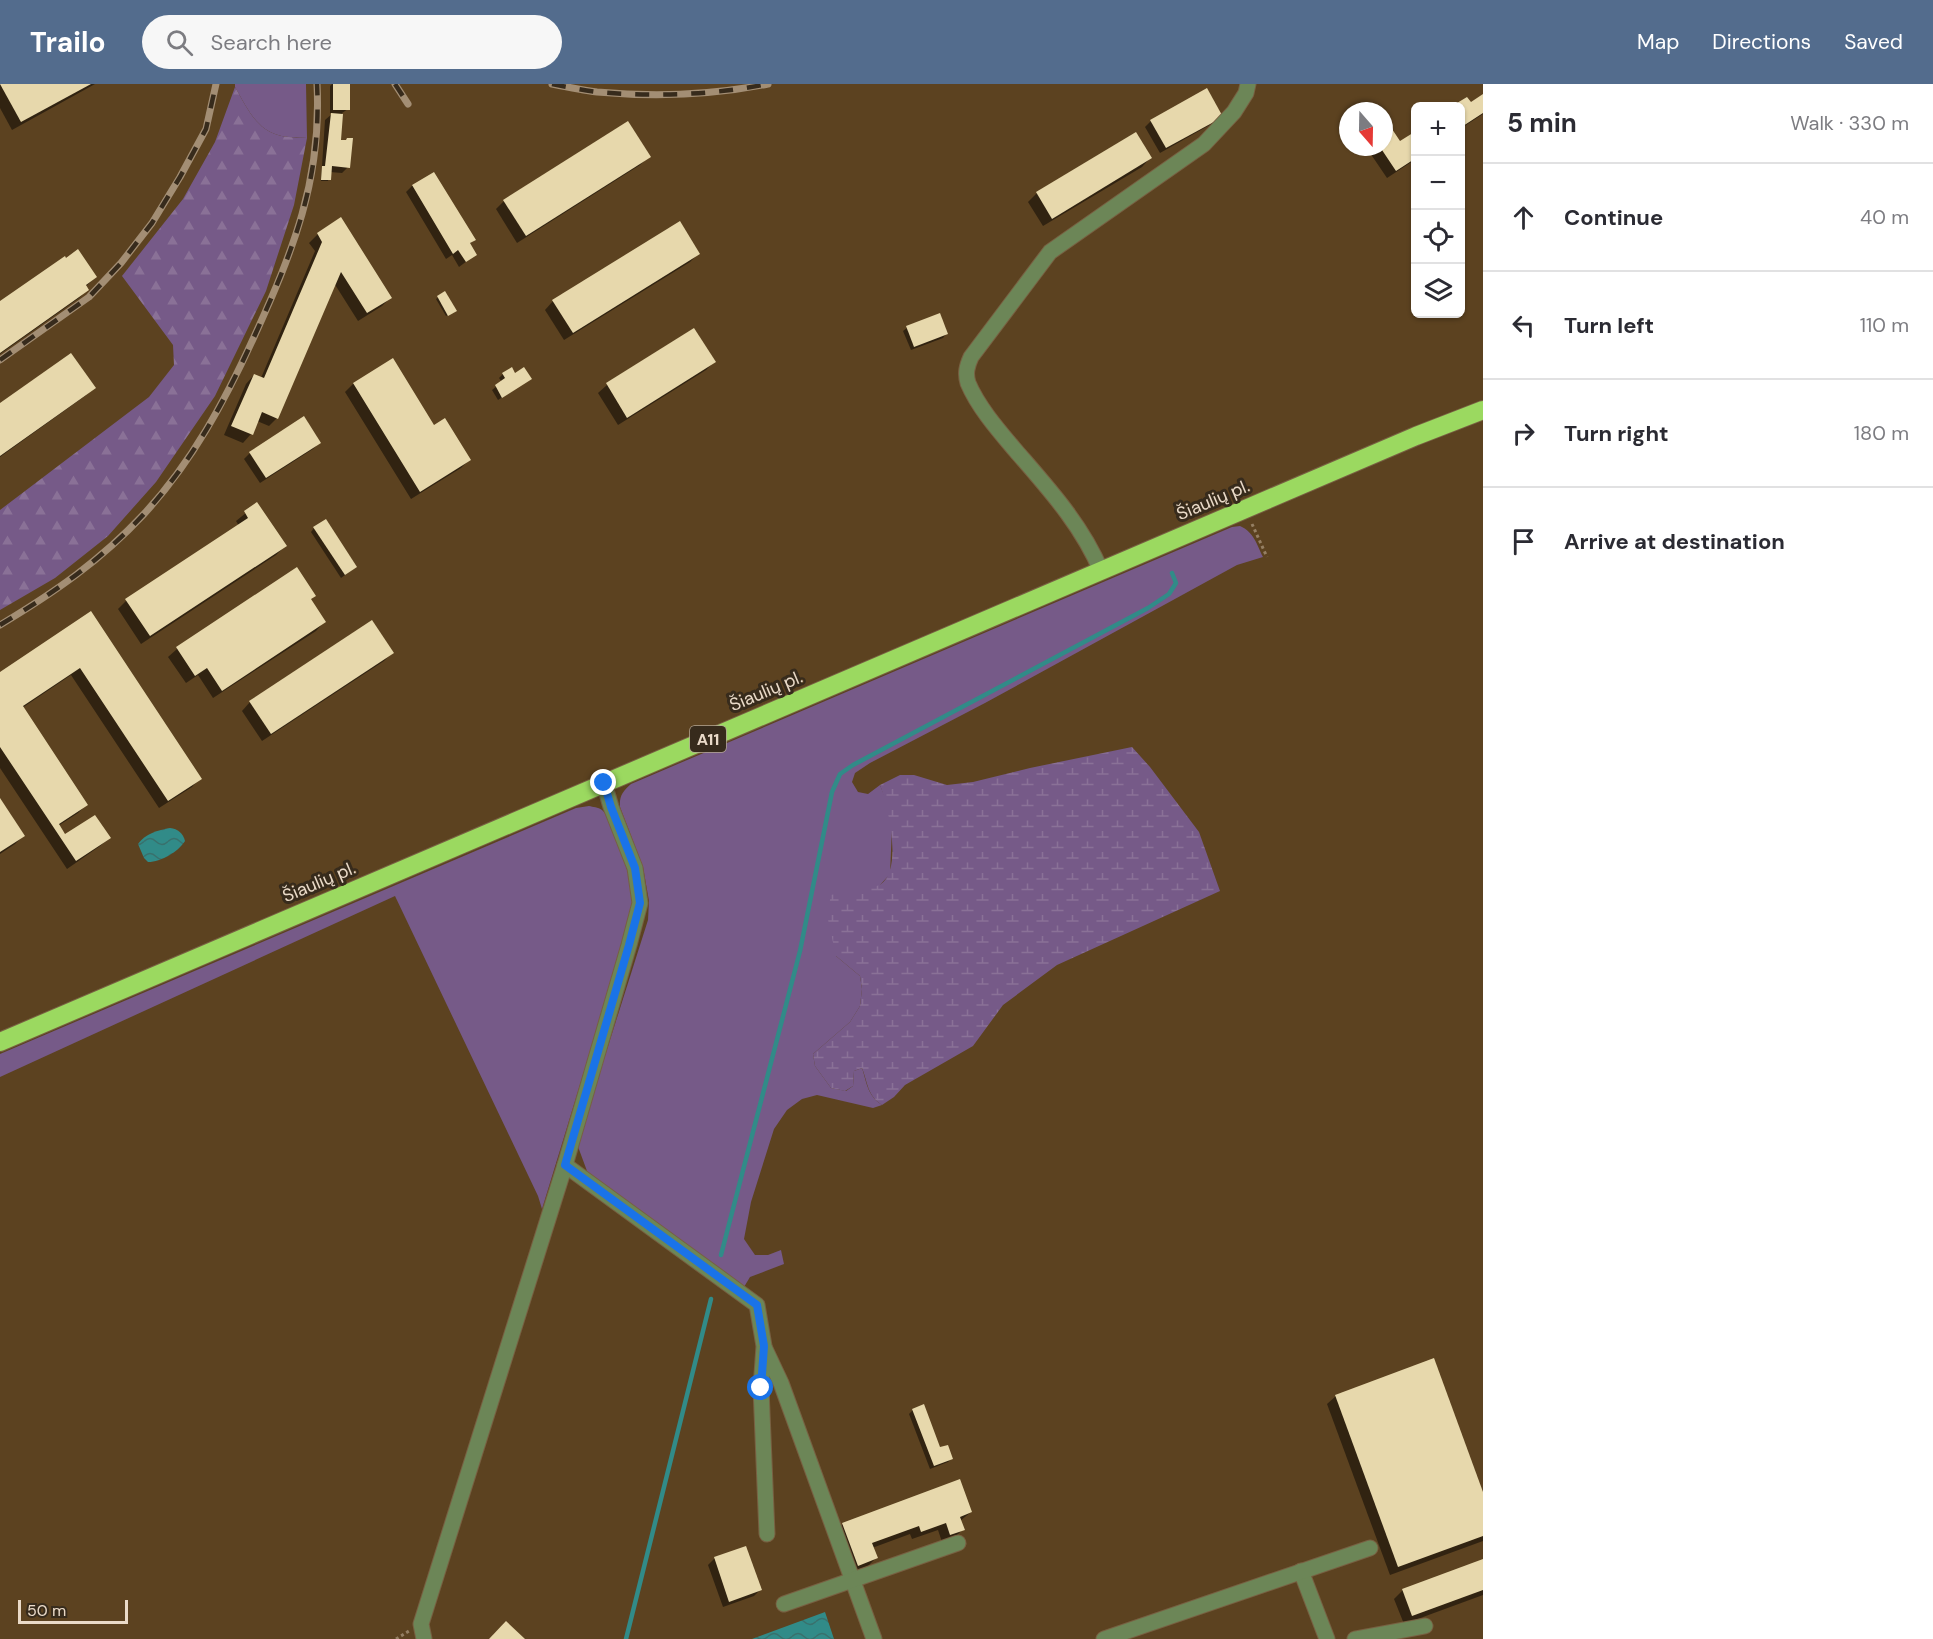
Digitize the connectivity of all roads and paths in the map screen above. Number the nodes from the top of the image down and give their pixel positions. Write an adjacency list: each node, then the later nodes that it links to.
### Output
1 (1248, 84): 7 (street)
2 (1483, 403): 4 (highway, Šiaulių pl. / A11)
3 (1483, 410): 4 (highway, Šiaulių pl. / A11)
4 (1416, 436): 5 (highway, Šiaulių pl. / A11)
5 (1245, 508): 6 (path); 7 (highway, Šiaulių pl. / A11)
6 (1267, 557)
7 (1101, 571): 8 (highway, Šiaulių pl. / A11)
8 (604, 783): 9 (highway, Šiaulių pl. / A11); 10 (street)
9 (0, 1042)
10 (565, 1165): 11 (street); 19 (street)
11 (764, 1346): 12 (street); 16 (street)
12 (767, 1534)
13 (958, 1543): 16 (street)
14 (1370, 1548): 15 (street)
15 (1301, 1571): 21 (street); 22 (street)
16 (852, 1580): 17 (street); 20 (street)
17 (784, 1604)
18 (1425, 1626): 23 (street)
19 (424, 1639)
20 (874, 1639)
21 (1104, 1639)
22 (1327, 1639)
23 (1355, 1639)

